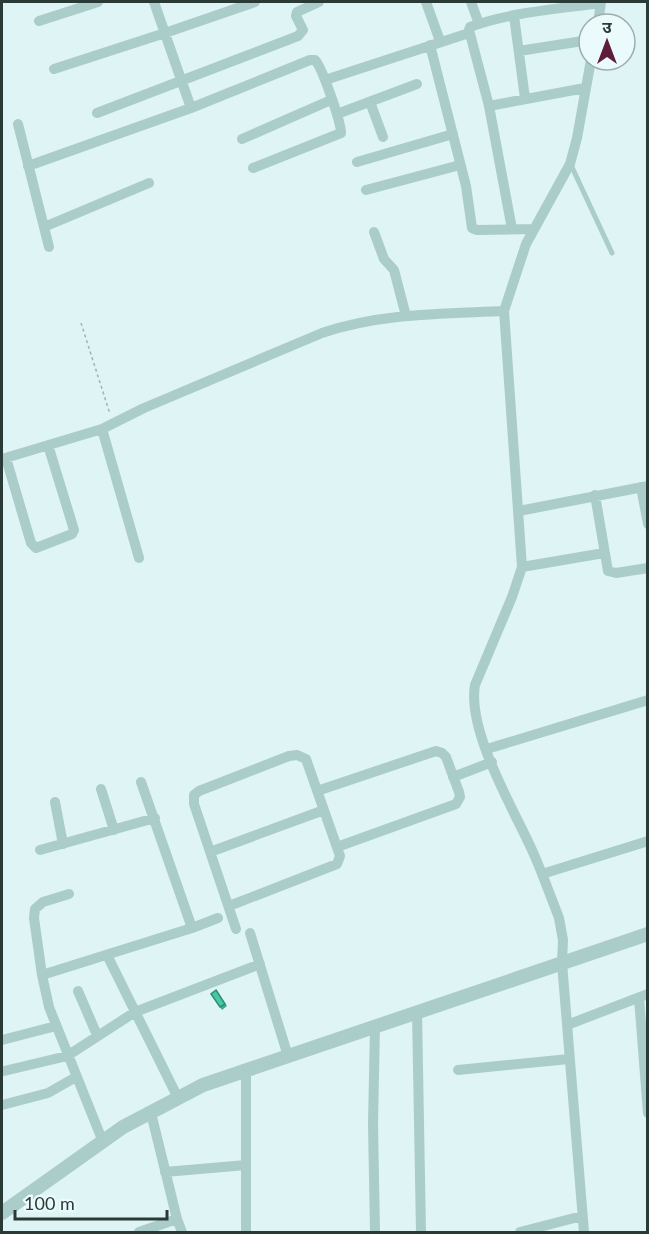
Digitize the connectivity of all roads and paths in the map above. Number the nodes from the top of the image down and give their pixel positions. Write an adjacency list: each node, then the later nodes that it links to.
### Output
1 (98, 2): 9 (street)
2 (154, 2): 11 (street)
3 (255, 2): 11 (street)
4 (319, 2): 19 (street)
5 (426, 2): 14 (street)
6 (471, 2): 10 (street)
7 (601, 2): 8 (street)
8 (514, 16): 10 (street); 15 (street)
9 (39, 21)
10 (479, 24): 12 (street)
11 (165, 33): 16 (street); 19 (street)
12 (469, 33): 14 (street); 25 (street)
13 (577, 42): 15 (street)
14 (435, 43): 18 (street); 30 (street)
15 (519, 51): 22 (street)
16 (54, 69)
17 (588, 72): 21 (street)
18 (325, 80): 23 (street); 26 (street)
19 (182, 81): 26 (street); 27 (street)
20 (417, 84): 24 (street)
21 (585, 88): 22 (street); 34 (street)
22 (525, 98): 25 (street)
23 (331, 100): 28 (street); 32 (street)
24 (370, 102): 28 (street); 31 (street)
25 (489, 106): 41 (street)
26 (191, 108): 36 (street)
27 (97, 113)
28 (337, 114): 37 (street)
29 (18, 124): 36 (street)
30 (453, 134): 33 (street); 35 (street)
31 (383, 137)
32 (242, 139)
33 (357, 162)
34 (570, 164): 42 (street); 45 (lane)
35 (460, 165): 39 (street); 41 (street)
36 (28, 166): 40 (street)
37 (253, 168)
38 (150, 183): 40 (street)
39 (366, 190)
40 (44, 227): 44 (street)
41 (512, 229): 42 (street)
42 (533, 229): 46 (street)
43 (374, 232): 47 (street)
44 (49, 247)
45 (612, 253)
46 (504, 310): 47 (street); 55 (street)
47 (406, 316): 49 (street)
48 (81, 323): 49 (path)
49 (113, 423): 50 (street)
50 (102, 429): 51 (street); 58 (street)
51 (48, 445): 52 (street); 52 (street)
52 (4, 458)
53 (644, 486): 54 (street); 56 (street)
54 (595, 495): 55 (street); 57 (street)
55 (519, 511): 59 (street)
56 (648, 524)
57 (604, 553): 59 (street); 60 (street)
58 (139, 558)
59 (522, 567): 62 (street)
60 (648, 568)
61 (648, 700): 62 (street)
62 (487, 749): 63 (street)
63 (492, 762): 64 (street); 77 (street)
64 (453, 777): 67 (street); 74 (street)
65 (141, 782): 70 (street)
66 (101, 789): 71 (street)
67 (317, 791): 69 (street); 76 (street)
68 (55, 802): 73 (street)
69 (324, 810): 74 (street); 76 (street)
70 (155, 818): 71 (street); 81 (street)
71 (114, 830): 73 (street)
72 (648, 841): 77 (street)
73 (63, 844): 75 (street)
74 (337, 847): 79 (street)
75 (40, 850)
76 (210, 852): 79 (street)
77 (542, 874): 86 (street)
78 (69, 894): 88 (street)
79 (229, 906): 82 (street)
80 (218, 918): 81 (street)
81 (192, 928): 85 (street)
82 (236, 929)
83 (250, 933): 87 (street)
84 (648, 934): 86 (street)
85 (107, 955): 88 (street); 91 (street)
86 (562, 963): 92 (street); 93 (street)
87 (260, 964): 91 (street); 100 (street)
88 (42, 975): 94 (street)
89 (78, 991): 96 (street)
90 (643, 996): 93 (street); 98 (street)
91 (135, 1012): 96 (street); 107 (street)
92 (417, 1012): 95 (street); 121 (street)
93 (567, 1025): 101 (street)
94 (56, 1026): 97 (street); 99 (street)
95 (375, 1026): 100 (street); 120 (street)
96 (97, 1035): 99 (street)
97 (2, 1040)
98 (645, 1048): 106 (street)
99 (67, 1056): 104 (street); 105 (street)
100 (288, 1056): 102 (street)
101 (569, 1059): 103 (street); 115 (street)
102 (246, 1070): 107 (street); 112 (street)
103 (458, 1070)
104 (4, 1071)
105 (76, 1077): 108 (street); 111 (street)
106 (646, 1079): 110 (street)
107 (178, 1098): 109 (street)
108 (2, 1106)
109 (151, 1113): 111 (street); 113 (street)
110 (648, 1113)
111 (103, 1142): 114 (street)
112 (246, 1165): 113 (street); 119 (street)
113 (165, 1172): 116 (street)
114 (2, 1213)
115 (582, 1216): 122 (street); 123 (street)
116 (177, 1219): 117 (street); 118 (street)
117 (139, 1233)
118 (182, 1233)
119 (246, 1233)
120 (375, 1233)
121 (421, 1233)
122 (520, 1233)
123 (584, 1233)

